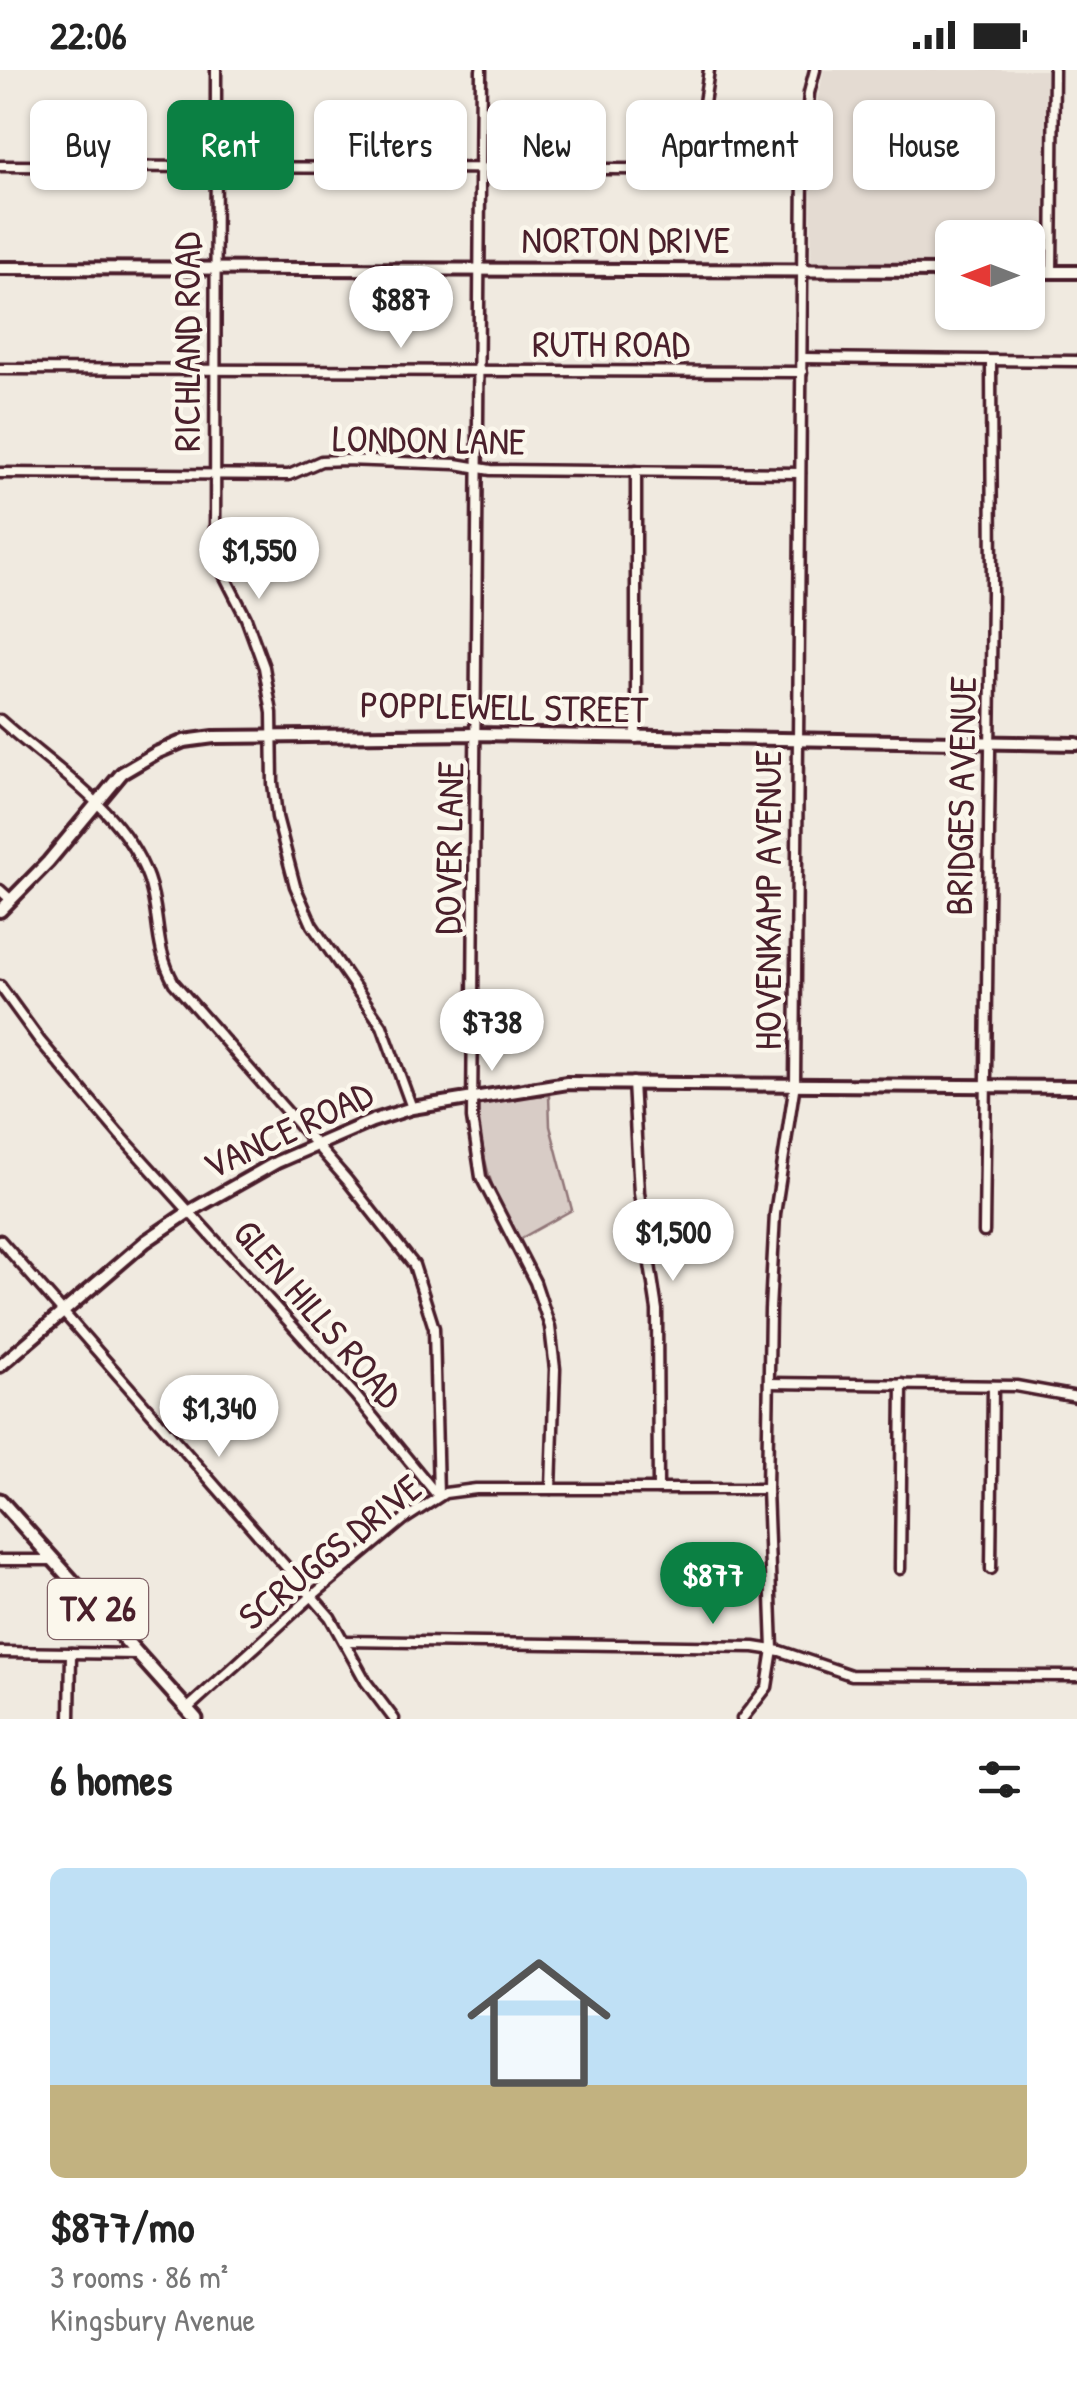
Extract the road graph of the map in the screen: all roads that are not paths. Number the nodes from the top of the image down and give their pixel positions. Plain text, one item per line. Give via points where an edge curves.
1 (216, 70) edge
2 (481, 70) edge
3 (709, 70) edge
4 (814, 70) edge
5 (1054, 70) edge
6 (215, 100) edge
7 (704, 100) edge
8 (808, 100) edge
9 (0, 166) edge
10 (167, 167) edge
11 (294, 168) edge
12 (480, 169) junction
13 (626, 170) edge
14 (214, 190) edge
15 (803, 190) edge
16 (0, 268) edge
17 (215, 269) junction
18 (480, 270) junction
19 (802, 270) junction
20 (935, 271) edge
21 (1045, 272) edge
22 (1052, 272) junction
23 (1077, 272) edge
24 (802, 358) junction
25 (991, 361) junction
26 (1077, 361) edge
27 (0, 369) edge
28 (216, 370) junction
29 (480, 370) junction
30 (802, 372) junction
31 (478, 468) junction
32 (636, 471) junction
33 (0, 473) edge
34 (800, 473) junction
35 (215, 475) junction
36 (0, 720) edge
37 (478, 734) junction
38 (272, 735) junction
39 (636, 738) junction
40 (796, 739) junction
41 (989, 742) junction
42 (1077, 744) edge
43 (96, 803) junction
44 (0, 890) edge
45 (11, 900) junction
46 (0, 911) edge
47 (0, 986) edge
48 (633, 1082) junction
49 (795, 1083) junction
50 (985, 1086) junction
51 (1077, 1087) edge
52 (472, 1097) junction
53 (412, 1108) junction
54 (316, 1145) junction
55 (190, 1211) junction
56 (984, 1232) dead end
57 (0, 1240) edge
58 (63, 1311) junction
59 (0, 1366) edge
60 (769, 1383) junction
61 (902, 1384) junction
62 (993, 1386) junction
63 (1077, 1397) edge
64 (551, 1489) junction
65 (658, 1489) junction
66 (767, 1489) junction
67 (438, 1496) junction
68 (0, 1500) edge
69 (0, 1560) edge
70 (54, 1560) junction
71 (900, 1569) dead end
72 (991, 1569) dead end
73 (312, 1596) junction
74 (344, 1641) junction
75 (773, 1649) junction
76 (0, 1652) edge
77 (71, 1653) junction
78 (138, 1654) junction
79 (1077, 1676) edge
80 (192, 1714) edge
81 (70, 1719) edge
82 (394, 1719) edge
83 (742, 1719) edge

1 - 6 street, RICHLAND ROAD
2 - 12 street, DOVER LANE
3 - 7 street
4 - 8 street, HOVENKAMP AVENUE
5 - 22 street
9 - 10 street
11 - 12 street
12 - 13 street
12 - 18 street, DOVER LANE
14 - 17 street, RICHLAND ROAD
15 - 19 street, HOVENKAMP AVENUE
16 - 17 street, NORTON DRIVE
17 - 18 street, NORTON DRIVE
17 - 28 street, RICHLAND ROAD
18 - 19 street, NORTON DRIVE
18 - 29 street, DOVER LANE
19 - 20 street, NORTON DRIVE
19 - 24 street, HOVENKAMP AVENUE
21 - 22 street
22 - 23 street
24 - 25 street
24 - 30 street, HOVENKAMP AVENUE
25 - 26 street
25 - 41 street, BRIDGES AVENUE
27 - 28 street, RUTH ROAD
28 - 29 street, RUTH ROAD
28 - 35 street, RICHLAND ROAD
29 - 30 street, RUTH ROAD
29 - 31 street, DOVER LANE
30 - 34 street, HOVENKAMP AVENUE
31 - 32 street, LONDON LANE
31 - 35 street, LONDON LANE via 344,460 298,474
31 - 37 street, DOVER LANE
32 - 34 street, LONDON LANE
32 - 39 street
33 - 35 street, LONDON LANE
34 - 40 street, HOVENKAMP AVENUE
35 - 38 street, RICHLAND ROAD via 216,557 259,650
36 - 43 street
37 - 38 street, POPPLEWELL STREET
37 - 39 street, POPPLEWELL STREET
37 - 52 street, DOVER LANE
38 - 43 street, POPPLEWELL STREET via 214,736 156,752 122,773
38 - 53 street, RICHLAND ROAD via 278,817 295,886 312,925 382,1026
39 - 40 street, POPPLEWELL STREET
40 - 41 street, POPPLEWELL STREET
40 - 49 street, HOVENKAMP AVENUE
41 - 42 street, POPPLEWELL STREET
41 - 50 street, BRIDGES AVENUE
43 - 45 street, POPPLEWELL STREET
43 - 54 street via 133,846 146,873 158,946 174,982
44 - 45 street
45 - 46 street, POPPLEWELL STREET
47 - 55 street, GLEN HILLS ROAD
48 - 49 street, VANCE ROAD
48 - 52 street, VANCE ROAD
48 - 65 street via 639,1193 657,1310
49 - 50 street, VANCE ROAD
49 - 60 street, HOVENKAMP AVENUE via 775,1214
50 - 51 street, VANCE ROAD
50 - 56 street, BRIDGES AVENUE
52 - 53 street, VANCE ROAD
52 - 64 street, DOVER LANE via 481,1178 550,1328
53 - 54 street, VANCE ROAD
54 - 55 street, VANCE ROAD
54 - 67 street via 398,1241 424,1288 437,1362
55 - 58 street, VANCE ROAD
55 - 67 street, GLEN HILLS ROAD
57 - 58 street
58 - 59 street, VANCE ROAD
58 - 73 street
60 - 61 street
60 - 66 street, HOVENKAMP AVENUE
61 - 62 street
61 - 71 street
62 - 63 street
62 - 72 street
64 - 65 street, SCRUGGS DRIVE
64 - 67 street, SCRUGGS DRIVE
65 - 66 street, SCRUGGS DRIVE
66 - 75 street, HOVENKAMP AVENUE
67 - 73 street, SCRUGGS DRIVE
68 - 70 main road, TX 26
69 - 70 street
70 - 78 main road, TX 26
73 - 74 street
73 - 80 street, SCRUGGS DRIVE
74 - 75 street
74 - 82 street
75 - 79 street via 851,1675
75 - 83 street, HOVENKAMP AVENUE via 767,1687
76 - 77 street
77 - 78 street
77 - 81 street
78 - 80 main road, TX 26

